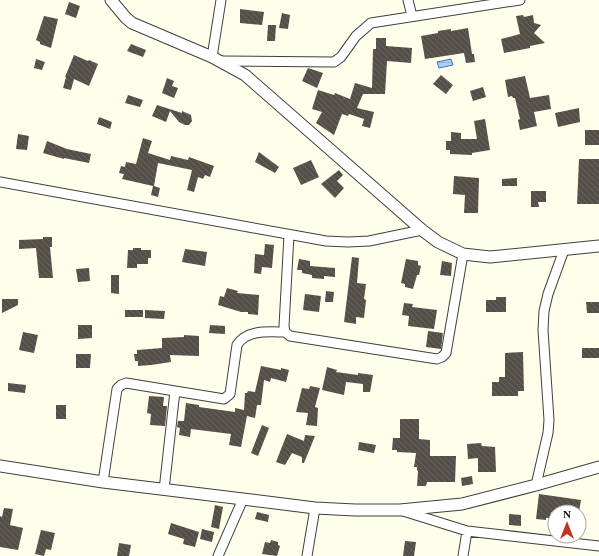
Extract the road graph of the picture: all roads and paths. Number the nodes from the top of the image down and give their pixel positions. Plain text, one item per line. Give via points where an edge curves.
1 (111, 0) edge
2 (221, 0) edge
3 (408, 0) edge
4 (520, 0) edge
5 (412, 16) junction
6 (216, 59) junction
7 (0, 182) edge
8 (422, 230) junction
9 (289, 235) junction
10 (599, 246) edge
11 (564, 250) junction
12 (464, 254) junction
13 (285, 332) junction
14 (175, 392) junction
15 (0, 466) edge
16 (599, 467) edge
17 (103, 482) junction
18 (536, 485) junction
19 (164, 490) junction
20 (243, 499) junction
21 (315, 508) junction
22 (400, 510) junction
23 (467, 531) junction
24 (599, 546) edge
25 (218, 556) edge
26 (307, 556) edge
27 (463, 556) edge

1 - 6 street via 132,23
2 - 6 street
3 - 5 street
4 - 5 street
5 - 6 street via 371,22 334,62
6 - 8 street via 245,75
7 - 9 street
8 - 9 street via 369,241 348,242
8 - 12 street via 438,242
9 - 13 street
10 - 11 street
11 - 12 street via 490,257
11 - 18 street via 544,311 549,420
12 - 13 street via 446,353 442,357 290,336
13 - 14 street via 251,334 237,344 230,394 227,398 222,400
14 - 17 street via 126,383 119,387
14 - 19 street
15 - 17 street
16 - 18 street
17 - 19 street
18 - 22 street via 462,504
19 - 20 street
20 - 21 street
20 - 25 street
21 - 22 street
21 - 26 street
22 - 23 street
23 - 24 street
23 - 27 street

